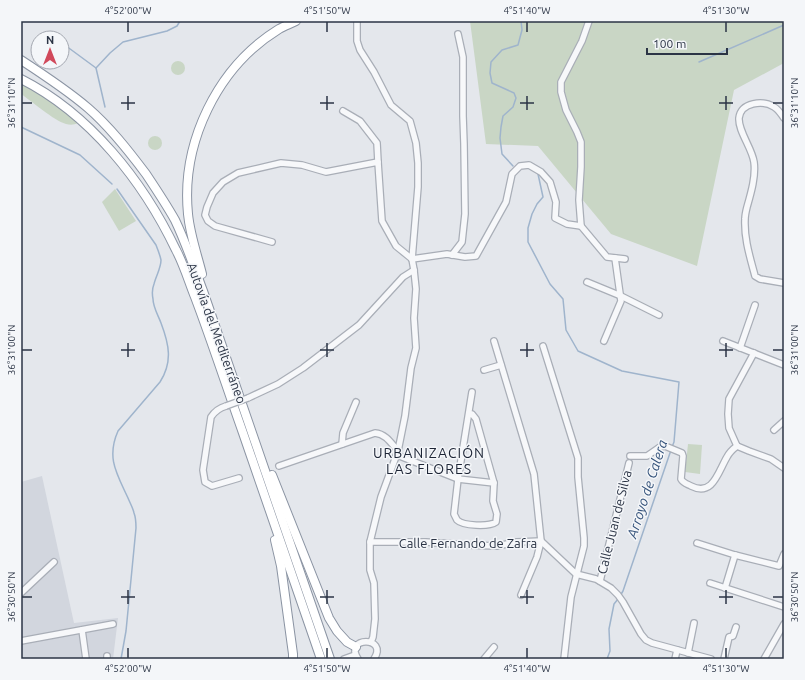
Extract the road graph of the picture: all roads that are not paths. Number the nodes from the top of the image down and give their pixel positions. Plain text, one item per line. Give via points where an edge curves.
1 (296, 21) edge
2 (589, 21) edge
3 (357, 24) edge
4 (458, 34) dead end
5 (21, 60) edge
6 (21, 79) edge
7 (344, 111) dead end
8 (783, 115) edge
9 (378, 162) junction
10 (581, 226) junction
11 (272, 242) dead end
12 (452, 255) junction
13 (615, 258) junction
14 (412, 259) junction
15 (625, 259) dead end
16 (414, 270) junction
17 (586, 282) dead end
18 (784, 283) edge
19 (203, 291) junction
20 (621, 296) junction
21 (755, 305) dead end
22 (658, 315) dead end
23 (604, 341) dead end
24 (723, 341) dead end
25 (494, 342) dead end
26 (543, 346) dead end
27 (740, 348) junction
28 (754, 353) junction
29 (502, 365) junction
30 (784, 365) edge
31 (484, 370) dead end
32 (472, 392) dead end
33 (356, 402) dead end
34 (468, 413) junction
35 (784, 421) edge
36 (774, 430) dead end
37 (342, 444) junction
38 (737, 446) junction
39 (257, 447) junction
40 (397, 453) junction
41 (630, 456) dead end
42 (629, 463) dead end
43 (279, 466) dead end
44 (784, 468) edge
45 (239, 478) dead end
46 (258, 478) junction
47 (458, 479) junction
48 (494, 482) junction
49 (541, 541) junction
50 (370, 542) junction
51 (697, 543) dead end
52 (784, 554) edge
53 (735, 555) junction
54 (54, 562) dead end
55 (576, 574) junction
56 (600, 581) junction
57 (710, 584) dead end
58 (725, 588) junction
59 (21, 593) edge
60 (520, 595) dead end
61 (784, 607) edge
62 (694, 623) dead end
63 (113, 624) dead end
64 (784, 624) edge
65 (736, 627) dead end
66 (82, 630) junction
67 (21, 641) edge
68 (371, 642) junction
69 (494, 647) dead end
70 (677, 650) junction
71 (688, 653) junction
72 (356, 654) edge
73 (86, 659) edge
74 (293, 659) edge
75 (321, 659) edge
76 (330, 659) edge
77 (344, 659) edge
78 (374, 659) edge
79 (484, 659) edge
80 (564, 659) edge
81 (675, 659) edge
82 (711, 659) edge
83 (724, 659) edge
84 (764, 659) edge

1 - 19 highway via 279,29 262,42 236,67 215,94 201,123 191,160 188,213 202,274
2 - 10 street via 561,82 560,92 581,142
3 - 14 street via 360,50 391,105 410,120 416,143 418,187
4 - 12 street via 463,57 465,214 462,242
5 - 19 highway, Autovía del Mediterráneo via 87,107 135,159 175,221
6 - 46 highway, Autovía del Mediterráneo via 49,96 90,129 136,183 163,225 179,257 208,330
7 - 9 street via 360,121 377,143
8 - 18 street via 775,107 756,103 744,108 739,119 754,161 745,218 747,247 757,278
9 - 11 street via 326,172 302,165 281,163 238,173 223,182 213,193 207,207 205,215 208,221 215,226
9 - 14 street via 382,221 396,246
10 - 12 street via 567,224 555,218 556,202 550,182 541,172 529,165 520,166 512,174 506,202 476,256
10 - 13 street via 608,257
12 - 14 street
13 - 15 street
13 - 20 street
14 - 16 street
16 - 40 street via 416,348
16 - 45 street, bridge via 403,277 359,326 303,368 278,384 214,412 211,417 203,470 205,482 212,486
17 - 20 street
19 - 39 highway, Autovía del Mediterráneo
20 - 22 street
20 - 23 street
21 - 27 street
24 - 27 street
25 - 29 street
26 - 55 street via 578,458 584,546
27 - 28 street
28 - 30 street
28 - 38 street via 729,399 728,428
29 - 31 street
29 - 49 street via 534,474
32 - 34 street
33 - 37 street via 343,433
34 - 47 street
34 - 48 street via 476,419
35 - 36 street
37 - 40 street via 375,433 386,436
37 - 43 street
38 - 41 street via 727,456 712,484 702,489 697,489 681,479 682,453 664,446 648,456
38 - 44 street via 771,459
39 - 72 highway via 273,477 329,618
39 - 76 highway, Autovía del Mediterráneo
40 - 47 street
40 - 50 street via 381,497
42 - 56 street, Calle Juan de Silva
46 - 74 highway via 281,566
46 - 75 highway, Autovía del Mediterráneo
47 - 48 street
47 - 48 street via 454,514 462,523 476,525 492,525 496,522
49 - 50 street, Calle Fernando de Zafra via 497,546
49 - 55 street, Calle Fernando de Zafra
49 - 60 street via 538,557
50 - 68 street via 375,618
51 - 53 street
52 - 53 street via 779,566
53 - 58 street
54 - 59 street
55 - 56 street, Calle Fernando de Zafra
55 - 80 street
56 - 70 street, Calle Fernando de Zafra via 616,593 646,640
57 - 58 street
58 - 61 street
62 - 71 street
63 - 66 street
64 - 84 street
65 - 83 street via 733,636 729,637
66 - 67 street
66 - 73 street
68 - 72 street via 361,642
68 - 78 street via 376,651
69 - 79 street
70 - 71 street, Calle Fernando de Zafra
70 - 81 street
71 - 82 street, Calle Fernando de Zafra
72 - 77 street

